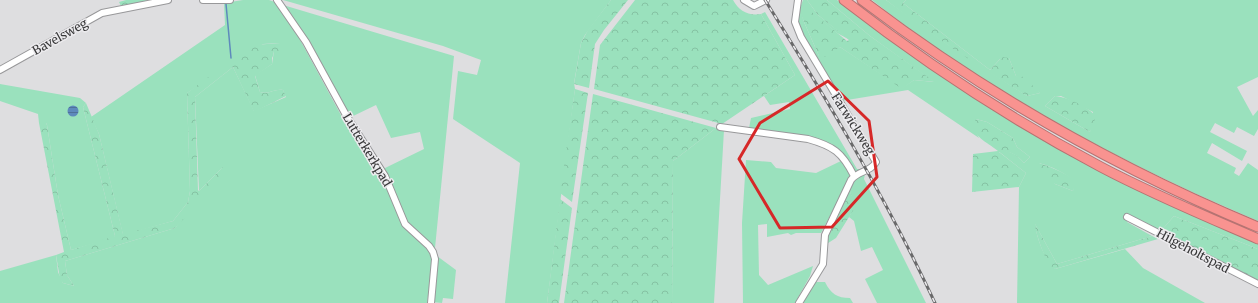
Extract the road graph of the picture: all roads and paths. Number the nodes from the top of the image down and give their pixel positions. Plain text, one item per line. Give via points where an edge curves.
1 (168, 0) edge
2 (203, 0) edge
3 (230, 0) edge
4 (278, 0) edge
5 (744, 0) edge
6 (766, 0) edge
7 (797, 0) edge
8 (844, 0) edge
9 (862, 0) edge
10 (0, 70) edge
11 (720, 127) dead end
12 (854, 176) junction
13 (1127, 217) dead end
14 (1258, 227) edge
15 (1258, 239) edge
16 (1258, 284) edge
17 (431, 303) edge
18 (798, 303) edge

1 - 10 street, Bavelsweg via 102,13
2 - 3 street
4 - 17 street, Lutterkerkpad via 306,42 346,115 385,176 405,224 433,252 435,259
5 - 6 street via 754,6
7 - 12 street, Farwickweg via 795,22 801,37 840,105 876,159 873,166
8 - 15 highway via 952,79 1049,138 1148,191
9 - 14 highway via 971,78 1070,137 1130,169
11 - 12 street via 808,138 822,143 838,151
12 - 18 street via 827,232 823,264
13 - 16 street, Hilgeholtspad

